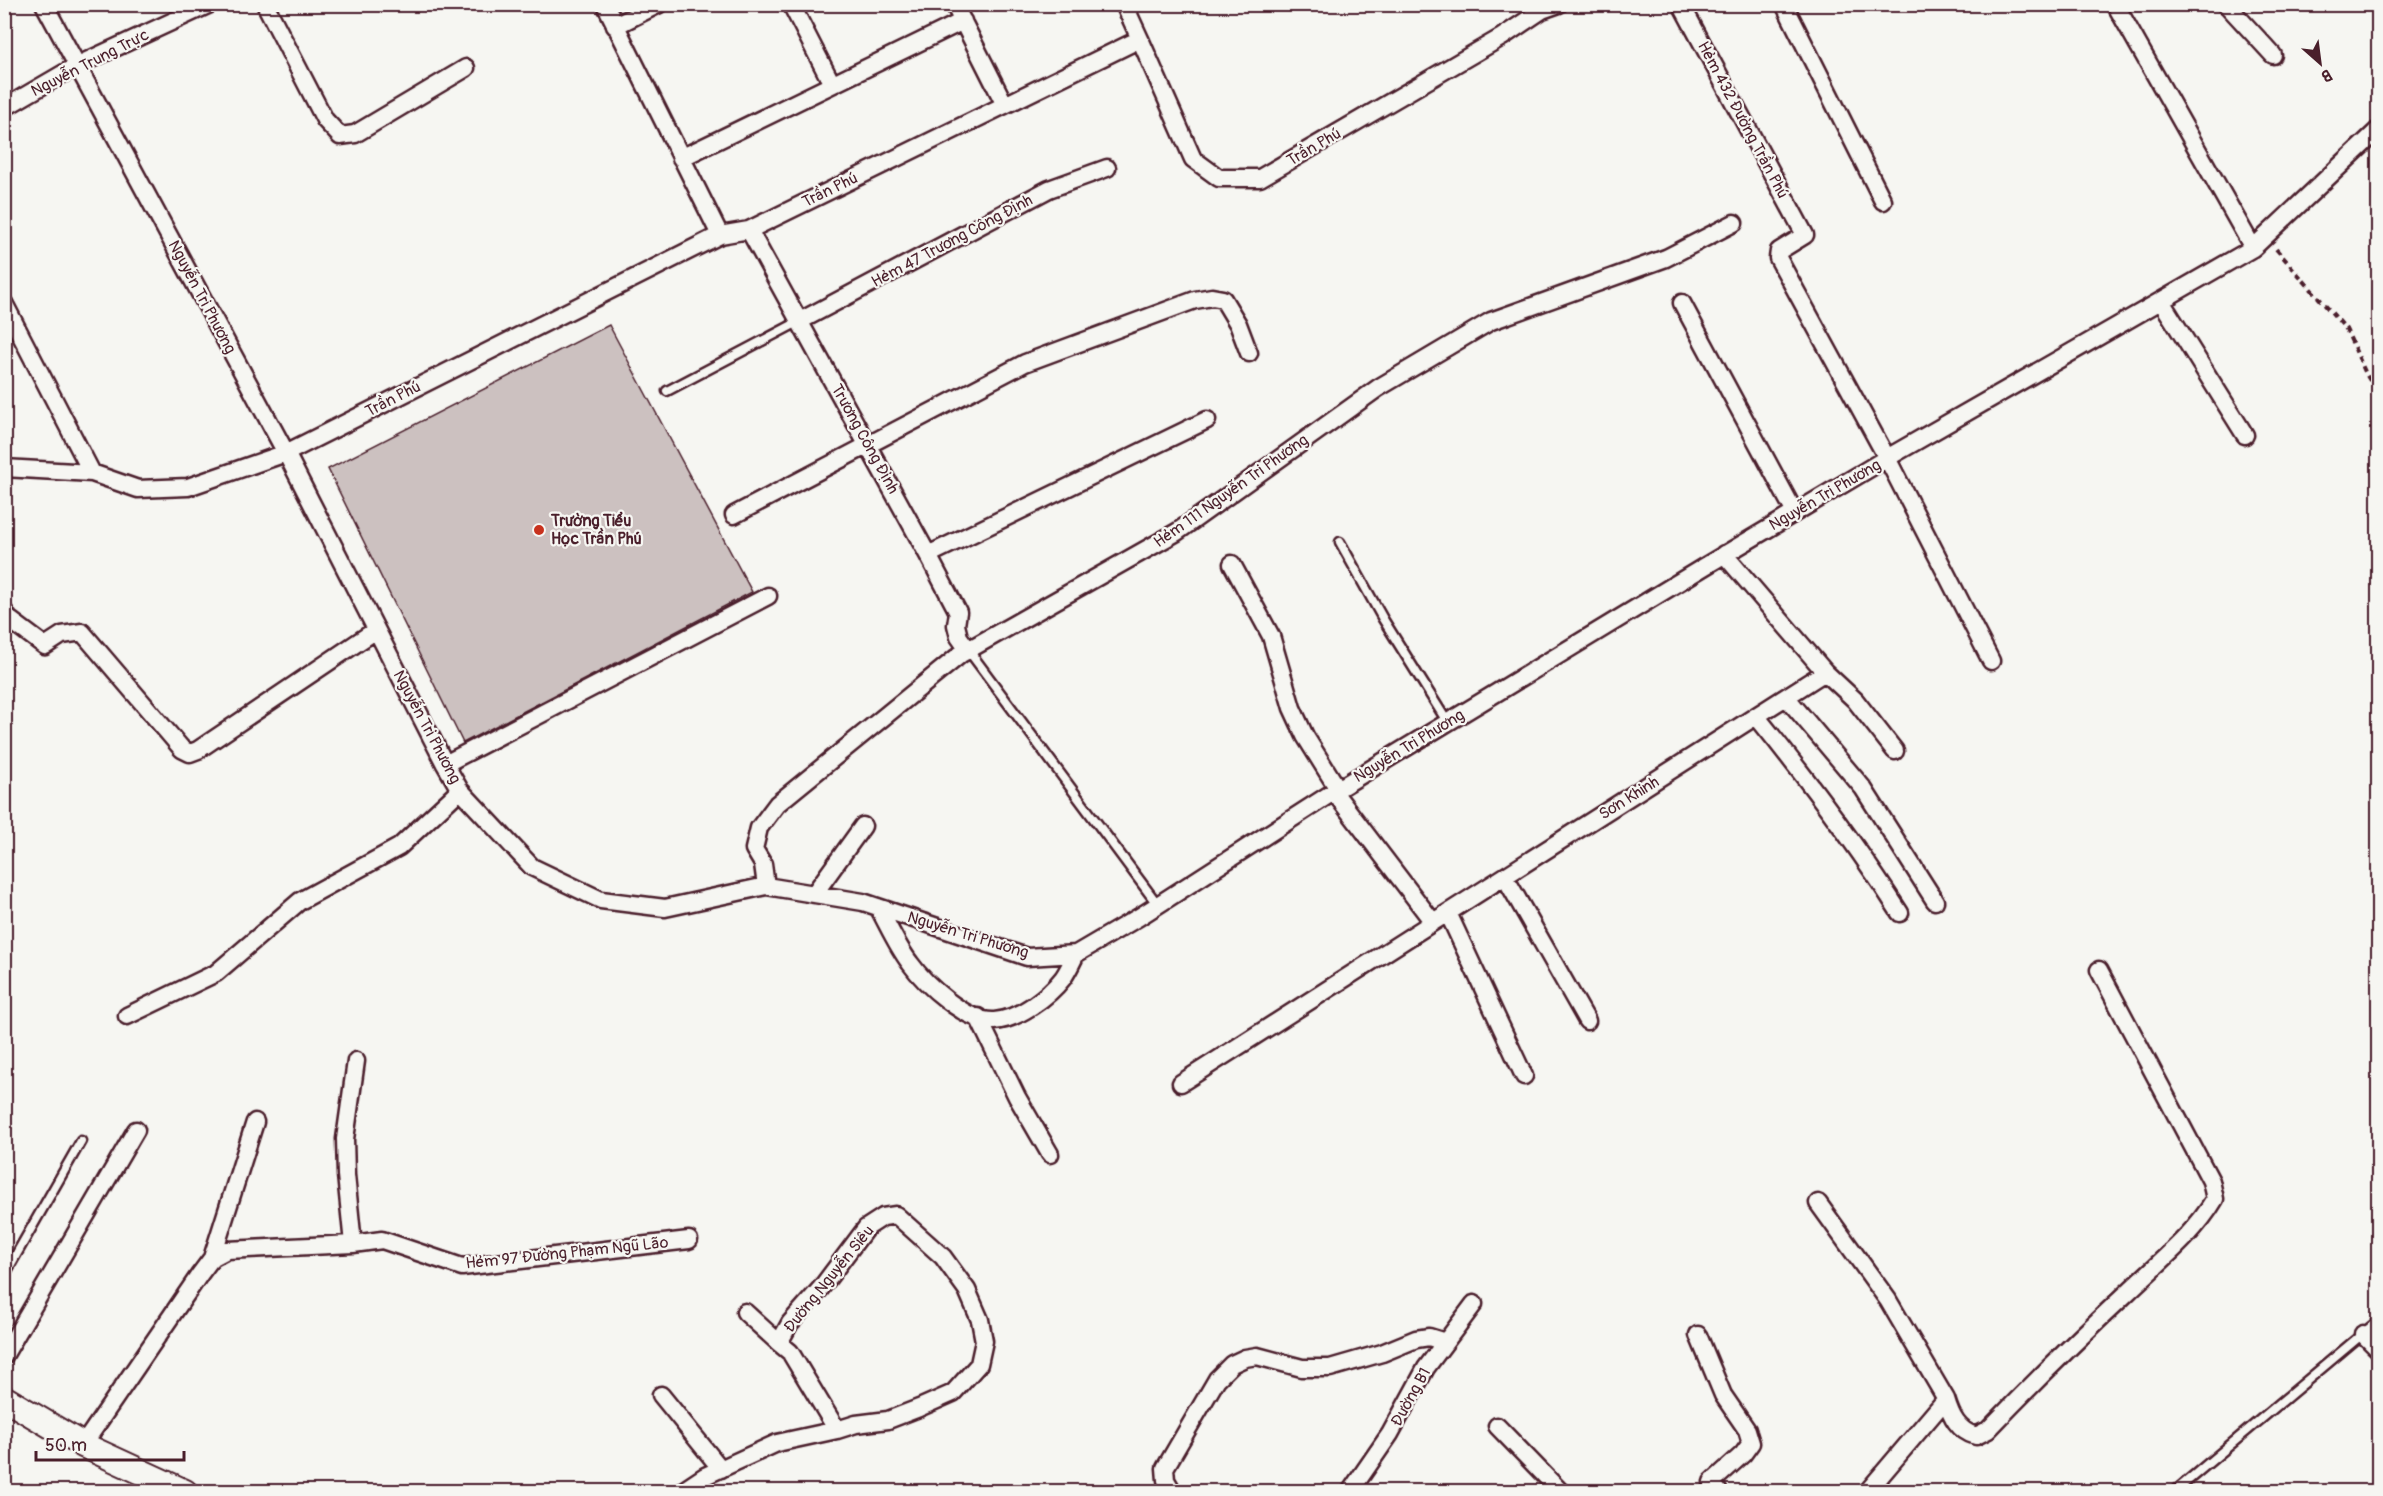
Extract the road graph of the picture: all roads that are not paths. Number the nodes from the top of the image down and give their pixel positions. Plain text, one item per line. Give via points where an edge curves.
1 (44, 4) edge
2 (210, 4) edge
3 (265, 4) edge
4 (605, 4) edge
5 (659, 4) edge
6 (791, 4) edge
7 (954, 4) edge
8 (1124, 4) edge
9 (1559, 4) edge
10 (1681, 4) edge
11 (1784, 4) edge
12 (2226, 4) edge
13 (1540, 7) edge
14 (2120, 7) edge
15 (963, 21) junction
16 (615, 26) junction
17 (1140, 39) junction
18 (2273, 55) dead end
19 (78, 65) junction
20 (466, 68) dead end
21 (832, 84) junction
22 (1005, 105) junction
23 (4, 108) edge
24 (2379, 130) edge
25 (681, 158) junction
26 (1107, 168) dead end
27 (1882, 201) dead end
28 (1734, 223) dead end
29 (749, 230) junction
30 (720, 235) junction
31 (2259, 243) junction
32 (2162, 301) junction
33 (4, 303) edge
34 (1682, 303) dead end
35 (800, 321) junction
36 (1249, 353) dead end
37 (667, 391) dead end
38 (1207, 420) dead end
39 (2245, 435) dead end
40 (867, 444) junction
41 (286, 453) junction
42 (1887, 458) junction
43 (4, 468) edge
44 (92, 473) junction
45 (1795, 513) junction
46 (734, 515) dead end
47 (1340, 542) dead end
48 (1724, 554) junction
49 (928, 555) junction
50 (1232, 564) dead end
51 (768, 596) dead end
52 (4, 611) edge
53 (376, 630) junction
54 (969, 651) junction
55 (1991, 661) dead end
56 (1826, 672) junction
57 (1787, 698) junction
58 (1757, 717) junction
59 (1448, 723) junction
60 (1895, 751) dead end
61 (445, 764) junction
62 (460, 789) junction
63 (1336, 791) junction
64 (863, 826) dead end
65 (1505, 877) junction
66 (766, 886) junction
67 (814, 894) junction
68 (1935, 902) dead end
69 (1158, 905) junction
70 (878, 907) junction
71 (1448, 913) junction
72 (1900, 913) dead end
73 (1433, 922) junction
74 (1076, 954) junction
75 (2099, 970) dead end
76 (127, 1016) dead end
77 (978, 1017) junction
78 (1587, 1021) dead end
79 (356, 1061) dead end
80 (1524, 1076) dead end
81 (1181, 1083) dead end
82 (255, 1122) dead end
83 (136, 1130) dead end
84 (81, 1142) dead end
85 (1050, 1154) dead end
86 (1818, 1203) dead end
87 (689, 1240) dead end
88 (353, 1244) junction
89 (212, 1257) junction
90 (4, 1276) edge
91 (1474, 1304) dead end
92 (745, 1312) dead end
93 (2379, 1321) edge
94 (2363, 1334) junction
95 (1698, 1335) dead end
96 (1445, 1342) junction
97 (779, 1343) junction
98 (2379, 1349) edge
99 (4, 1356) edge
100 (661, 1395) dead end
101 (4, 1398) edge
102 (1946, 1400) junction
103 (1497, 1426) dead end
104 (837, 1430) junction
105 (83, 1445) junction
106 (721, 1469) junction
107 (1711, 1488) edge
108 (185, 1491) edge
109 (681, 1491) edge
110 (1173, 1491) edge
111 (1350, 1491) edge
112 (1561, 1491) edge
113 (1867, 1491) edge
114 (2174, 1491) edge

1 - 19 street, Nguyễn Tri Phương
2 - 19 street, Nguyễn Trung Trực
3 - 20 street via 325,120 340,136 355,134
4 - 16 street
5 - 16 street
6 - 21 street
7 - 15 street
8 - 17 street
9 - 13 street, Trần Phú
10 - 42 street, Hẻm 432 Đường Trần Phú via 1805,235 1779,251 1778,258
11 - 27 street
12 - 18 street
13 - 17 street, Trần Phú via 1492,43 1260,178 1219,178 1193,159
14 - 31 street
15 - 21 street
15 - 22 street
16 - 25 street
17 - 22 street, Trần Phú
19 - 23 street, Nguyễn Trung Trực
19 - 41 street, Nguyễn Tri Phương
21 - 25 street
22 - 29 street, Trần Phú
24 - 31 street, Nguyễn Tri Phương
25 - 30 street
26 - 35 street, Hẻm 47 Trương Công Định via 1049,189
28 - 54 street, Hẻm 111 Nguyễn Tri Phương via 1666,258 1491,321 1378,388 1177,532
29 - 30 street, Trần Phú
29 - 35 street, Trương Công Định
30 - 41 street, Trần Phú
31 - 32 street, Nguyễn Tri Phương
32 - 39 street
32 - 42 street, Nguyễn Tri Phương
33 - 44 street
34 - 45 street
35 - 37 lane
35 - 40 street, Trương Công Định
36 - 40 street via 1223,299 1195,300 1025,363
38 - 49 street
40 - 46 street
40 - 49 street, Trương Công Định
41 - 44 street, Trần Phú via 188,487 138,489
41 - 53 street, Nguyễn Tri Phương
42 - 45 street, Nguyễn Tri Phương
42 - 55 street
43 - 44 street, Trần Phú
45 - 48 street, Nguyễn Tri Phương
47 - 59 lane via 1383,620
48 - 56 street
48 - 59 street, Nguyễn Tri Phương
49 - 54 street, Trương Công Định via 958,612 958,637
50 - 63 street via 1271,636 1292,708
51 - 61 street
52 - 53 street via 45,646 62,635 82,632 182,750 190,753
53 - 61 street, Nguyễn Tri Phương
54 - 66 street, Hẻm 111 Nguyễn Tri Phương via 865,730 777,804 759,828 754,849 763,864
54 - 69 lane
56 - 57 street, Sơn Khinh
56 - 60 street via 1855,700
57 - 58 street, Sơn Khinh
57 - 68 street via 1863,788
58 - 65 street, Sơn Khinh
58 - 72 street via 1803,773
59 - 63 street, Nguyễn Tri Phương
61 - 62 street, Nguyễn Tri Phương
62 - 66 street, Nguyễn Tri Phương via 532,867 601,900 665,908
62 - 76 street via 399,847 300,901 216,974
63 - 69 street, Nguyễn Tri Phương
63 - 73 street
64 - 67 street
65 - 71 street, Sơn Khinh
65 - 78 street
66 - 67 street, Nguyễn Tri Phương
67 - 70 street, Nguyễn Tri Phương
69 - 74 street, Nguyễn Tri Phương
70 - 74 street, Nguyễn Tri Phương via 1027,957
70 - 77 street via 909,962 933,988
71 - 73 street, Sơn Khinh
71 - 80 street
73 - 81 street, Sơn Khinh
74 - 77 street via 1063,978 1031,1006 994,1021
75 - 102 street via 2211,1181 2215,1200 2207,1214 2172,1250 2047,1368 1988,1430 1976,1436 1966,1433 1951,1416
77 - 85 street
79 - 88 street via 345,1139
82 - 89 street
83 - 99 street
84 - 90 lane
86 - 102 street via 1888,1300
87 - 88 street, Hẻm 97 Đường Phạm Ngũ Lão via 462,1267 382,1240
88 - 89 street, Hẻm 97 Đường Phạm Ngũ Lão via 227,1250
89 - 105 street
91 - 96 street, Đường B1
92 - 97 street
93 - 94 lane
94 - 98 street
94 - 114 lane
95 - 107 street via 1723,1395 1747,1430 1751,1443
96 - 110 street via 1429,1337 1416,1339 1330,1368 1302,1368 1257,1356 1232,1364 1217,1378 1165,1468
96 - 111 street, Đường B1 via 1390,1434
97 - 104 street, Đường Nguyễn Siêu via 790,1352
97 - 104 street, Đường Nguyễn Siêu via 790,1323 866,1228 883,1217 896,1215 943,1257 967,1290 984,1341 979,1364 953,1393 888,1420
100 - 106 street
101 - 105 street
102 - 113 street
103 - 112 street
104 - 106 street, Đường Nguyễn Siêu via 777,1443
105 - 108 street
106 - 109 street, Đường Nguyễn Siêu

